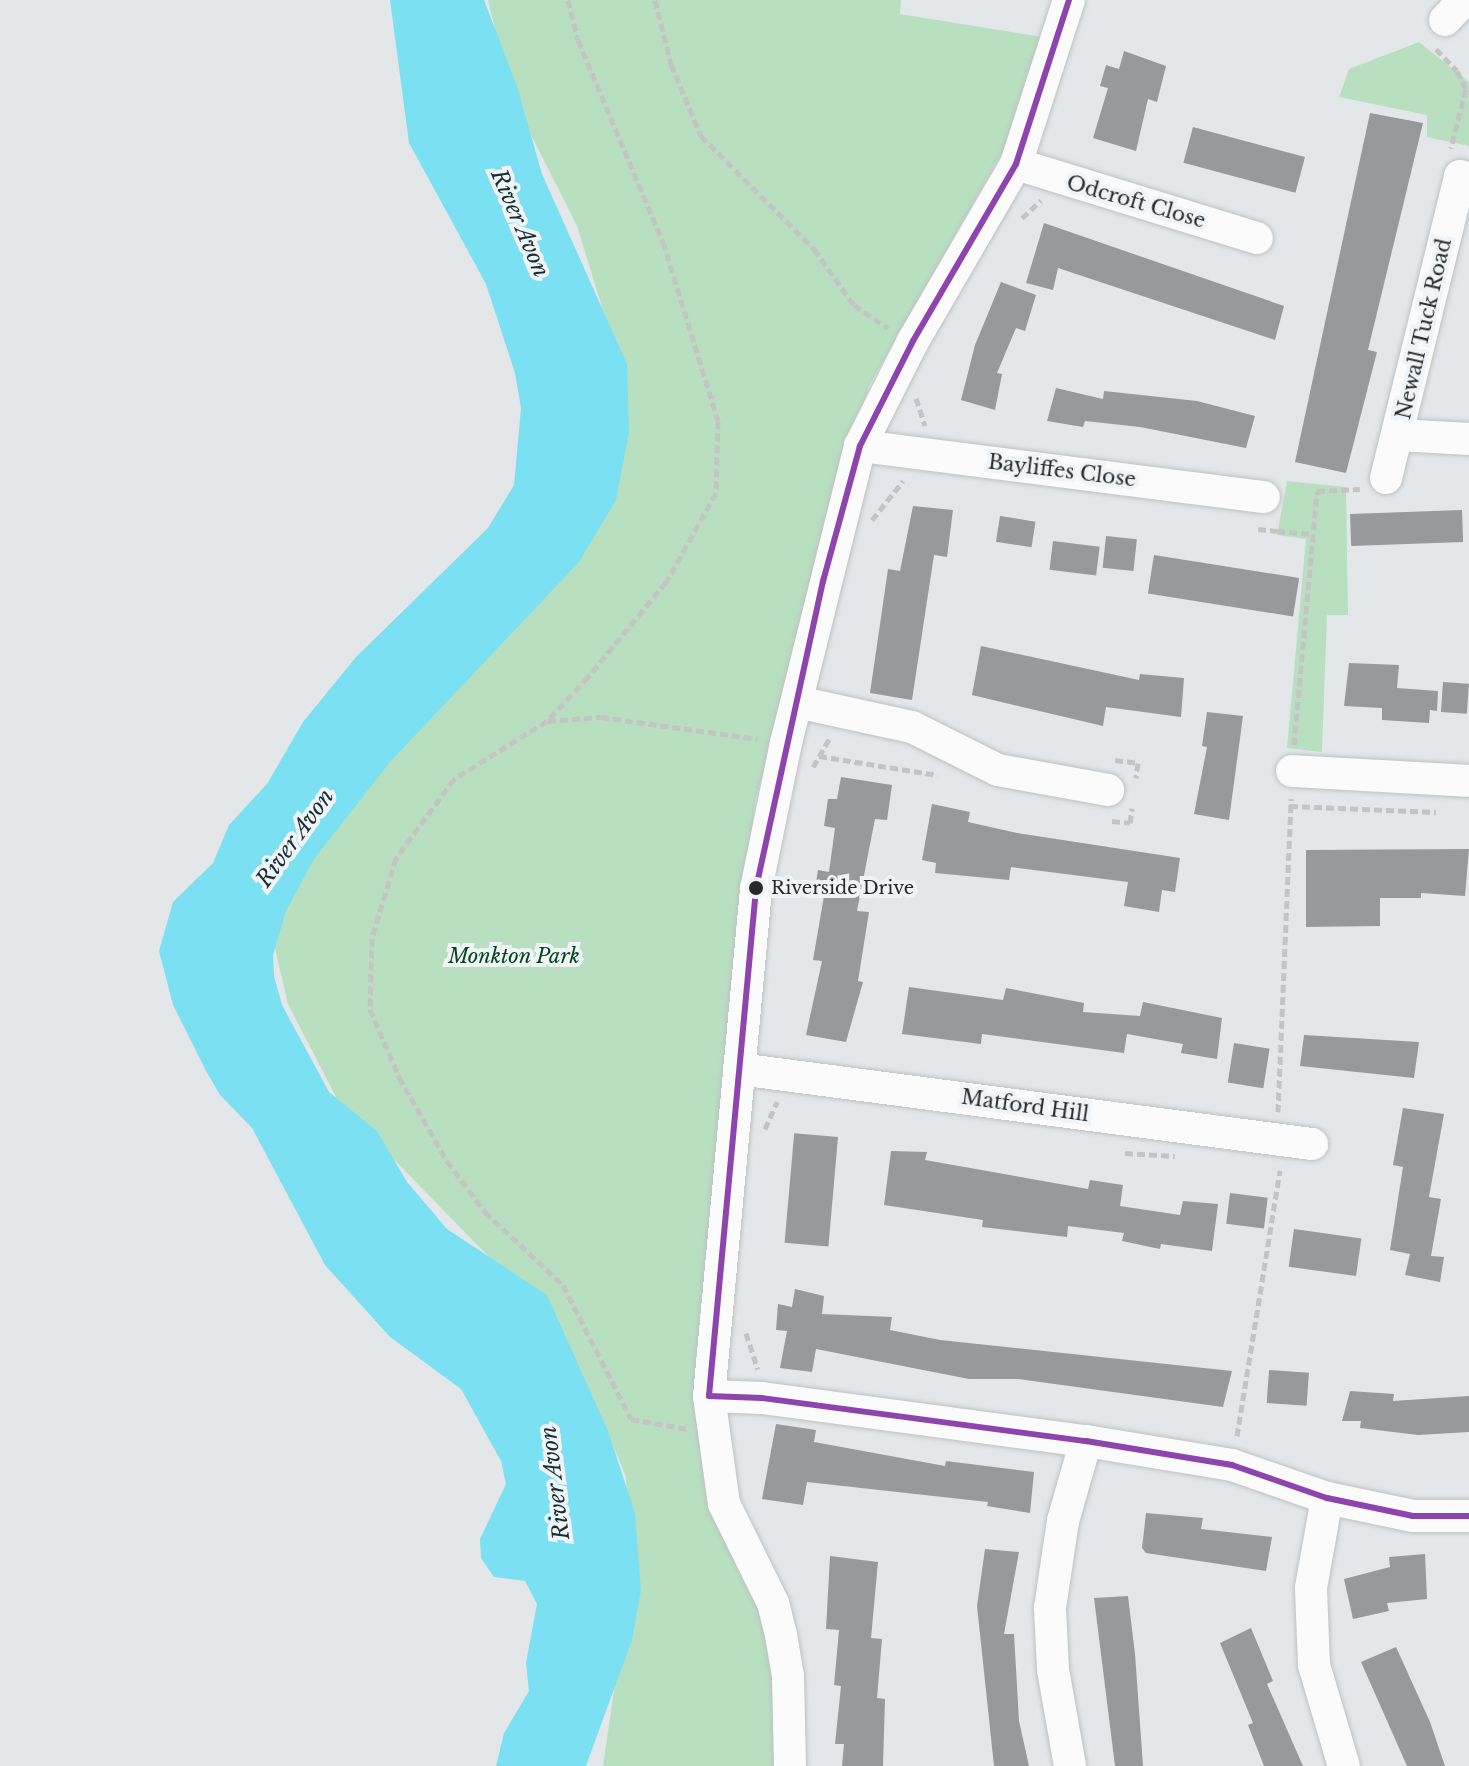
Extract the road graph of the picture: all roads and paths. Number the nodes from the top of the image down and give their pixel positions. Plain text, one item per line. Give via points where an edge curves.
1 (568, 0) edge
2 (655, 0) edge
3 (1069, 0) edge
4 (1454, 10) edge
5 (1016, 164) junction
6 (1464, 177) edge
7 (1257, 238) dead end
8 (913, 341) junction
9 (916, 387) dead end
10 (1398, 435) junction
11 (1469, 439) edge
12 (860, 446) junction
13 (924, 454) junction
14 (1386, 478) joint
15 (1264, 497) dead end
16 (869, 525) dead end
17 (797, 702) junction
18 (842, 712) junction
19 (547, 721) junction
20 (786, 743) junction
21 (1292, 771) junction
22 (805, 779) dead end
23 (1469, 781) edge
24 (1108, 790) dead end
25 (1290, 806) junction
26 (1439, 812) dead end
27 (739, 1069) junction
28 (784, 1074) junction
29 (759, 1140) dead end
30 (1299, 1143) junction
31 (741, 1319) dead end
32 (709, 1396) junction
33 (762, 1398) junction
34 (711, 1429) junction
35 (1086, 1441) junction
36 (1232, 1465) junction
37 (1327, 1498) junction
38 (1469, 1516) edge
39 (790, 1766) edge
40 (1070, 1766) edge
41 (1344, 1766) edge

1 - 19 path via 578,40 663,242 718,421 716,493 666,582
2 - 8 path via 671,64 701,136 814,249 854,305
3 - 5 street
4 - 6 path via 1426,38 1457,71 1466,89 1450,148 1466,152
5 - 7 street, Odcroft Close
5 - 8 street
6 - 10 street, Newall Tuck Road
8 - 12 street
9 - 13 path via 926,432
10 - 11 street, Newall Tuck Road
10 - 14 street, Newall Tuck Road
12 - 13 street, Bayliffes Close
12 - 17 street
13 - 15 street, Bayliffes Close
13 - 16 path
14 - 21 path via 1369,488 1317,491
17 - 18 street
17 - 20 street
18 - 22 path
18 - 24 street via 912,727 998,770
19 - 20 path via 601,717
19 - 34 path via 454,779 396,858 372,938 370,1009 399,1077 447,1161 485,1212 563,1285 631,1419
20 - 27 street via 756,889
21 - 23 street
21 - 25 path
25 - 26 path
25 - 30 path
27 - 28 street, Matford Hill
27 - 32 street
28 - 29 path
28 - 30 street, Matford Hill
30 - 36 path
31 - 33 path
32 - 33 street
32 - 34 street
33 - 35 street
34 - 39 street via 724,1504 773,1603 781,1635 788,1676
35 - 36 street
35 - 40 street via 1063,1521 1050,1608 1054,1683
36 - 37 street
37 - 38 street via 1413,1516
37 - 41 street via 1311,1588 1314,1665

